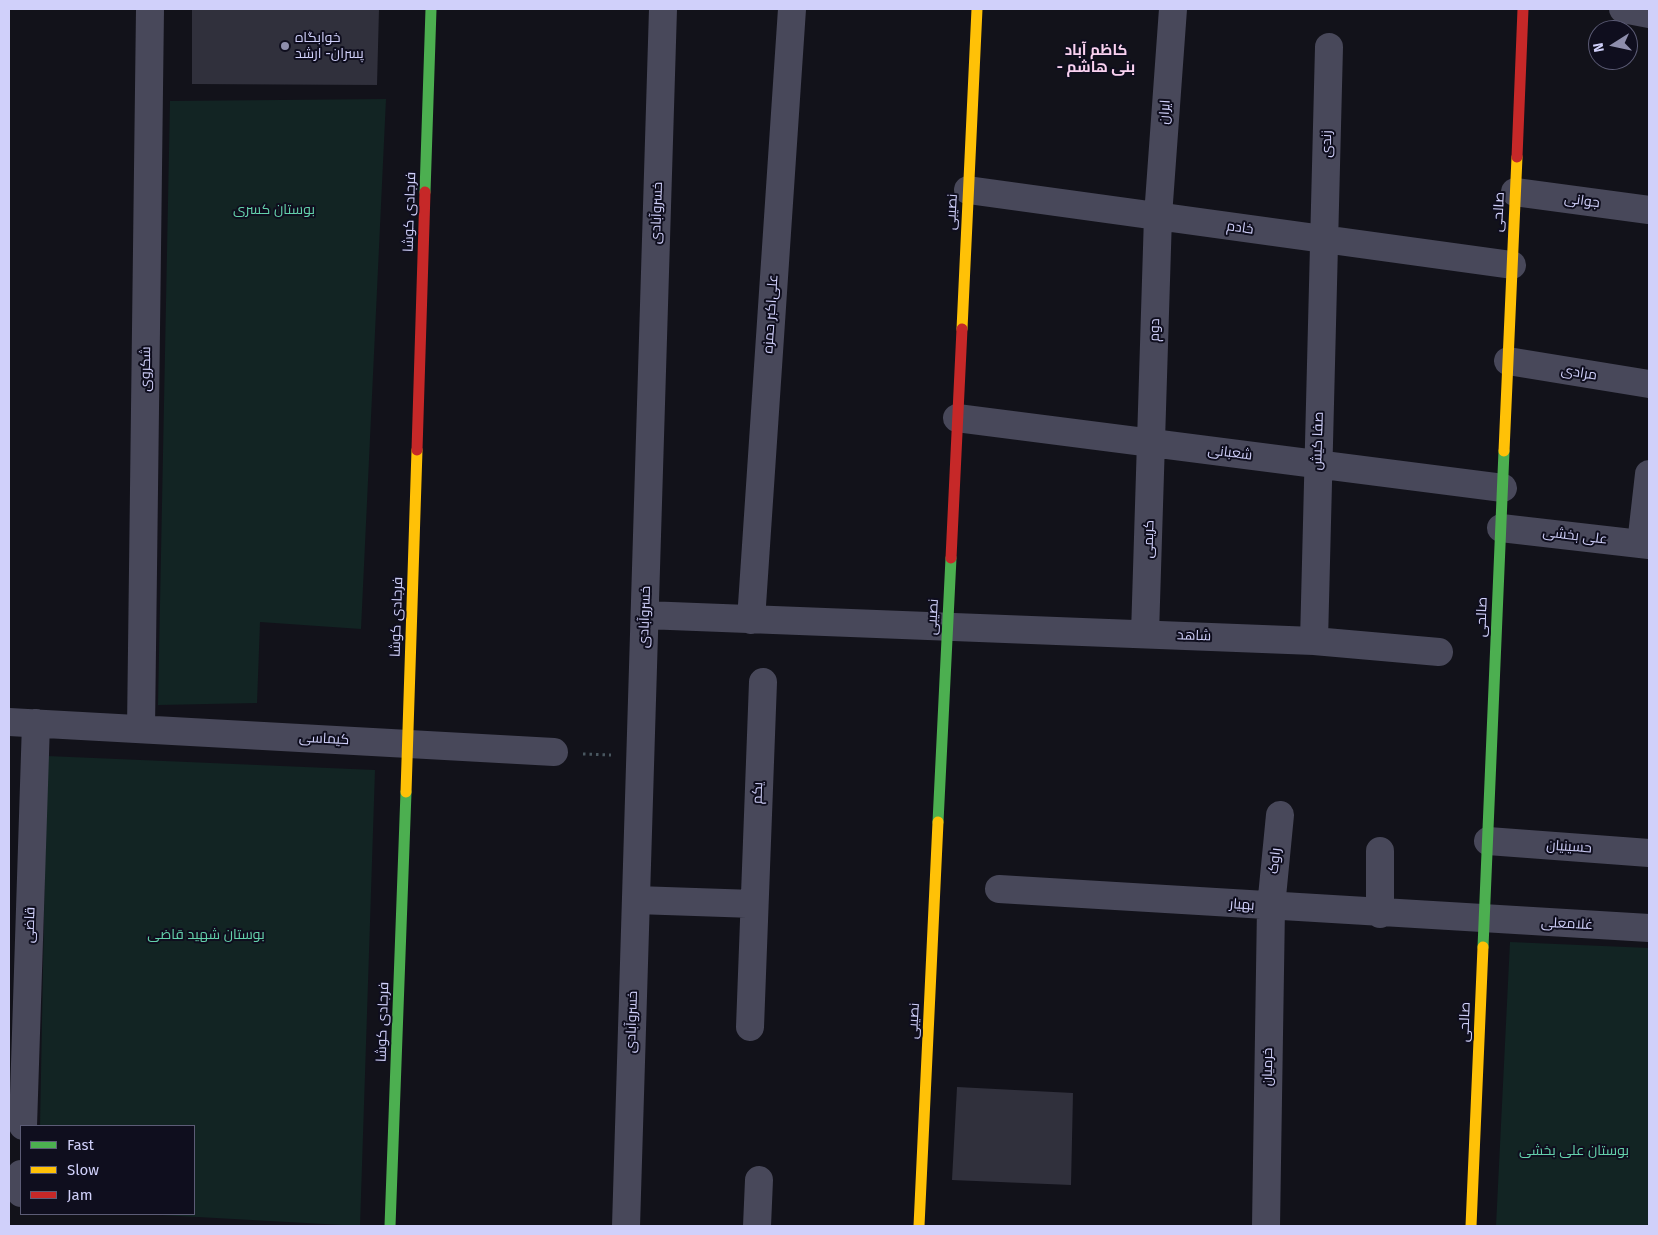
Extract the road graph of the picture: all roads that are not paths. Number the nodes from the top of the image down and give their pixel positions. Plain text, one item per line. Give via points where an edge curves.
1 (150, 9) edge
2 (431, 9) edge
3 (663, 9) edge
4 (792, 9) edge
5 (977, 9) edge
6 (1173, 9) edge
7 (1523, 9) edge
8 (1623, 9) edge
9 (1649, 14) edge
10 (1329, 47) dead end
11 (968, 190) junction
12 (1515, 192) junction
13 (1649, 210) edge
14 (1158, 216) junction
15 (1325, 241) junction
16 (1512, 264) junction
17 (1508, 361) junction
18 (1649, 384) edge
19 (958, 418) junction
20 (1152, 443) junction
21 (1318, 465) junction
22 (1649, 474) edge
23 (1503, 488) junction
24 (1501, 528) junction
25 (1645, 544) edge
26 (645, 615) junction
27 (751, 620) junction
28 (948, 626) junction
29 (1145, 634) junction
30 (1314, 641) junction
31 (1439, 652) dead end
32 (763, 682) dead end
33 (9, 722) edge
34 (36, 723) junction
35 (141, 729) junction
36 (408, 744) junction
37 (554, 752) road end
38 (1280, 815) dead end
39 (1488, 841) junction
40 (1380, 851) dead end
41 (1649, 853) edge
42 (999, 889) dead end
43 (636, 900) junction
44 (754, 904) junction
45 (1271, 907) junction
46 (1380, 914) junction
47 (1484, 920) junction
48 (1649, 928) edge
49 (750, 1027) dead end
50 (23, 1125) edge
51 (759, 1180) dead end
52 (390, 1226) edge
53 (626, 1226) edge
54 (757, 1226) edge
55 (919, 1226) edge
56 (1266, 1226) edge
57 (1471, 1226) edge

1 - 35 street, شکروی
2 - 36 street, فرجادی کوشا
3 - 26 street, خسروآبادی
4 - 27 street, علی‌اکبر حمزه
5 - 11 street, نصیبی
6 - 14 street, ایران
7 - 12 street, صالحی
8 - 9 street
10 - 15 street, زندی
11 - 14 street, خادم
11 - 19 street, نصیبی
12 - 13 street, جوانی
12 - 16 street, صالحی
14 - 15 street, خادم
14 - 20 street, دوم
15 - 16 street, خادم
15 - 21 street, صفا کیش
16 - 17 street, صالحی
17 - 18 street, مرادی
17 - 23 street, صالحی
19 - 20 street, شعبانی
19 - 28 street, نصیبی
20 - 21 street, شعبانی
20 - 29 street, کریمی
21 - 23 street, شعبانی
21 - 30 street, صفا کیش
22 - 25 street
23 - 24 street, صالحی
24 - 25 street, علی بخشی
24 - 39 street, صالحی
26 - 27 street, شاهد
26 - 43 street, خسروآبادی
27 - 28 street, شاهد
28 - 29 street, شاهد
28 - 55 street, نصیبی
29 - 30 street, شاهد
30 - 31 street, شاهد
32 - 44 street, یکم
33 - 34 street, کیماسی
34 - 35 street, کیماسی
34 - 50 street, قاضی
35 - 36 street, کیماسی
36 - 37 street, کیماسی
36 - 52 street, فرجادی کوشا
38 - 45 street, راوک
39 - 41 street, حسینیان
39 - 47 street, صالحی
40 - 46 street
42 - 45 street, بهیار
43 - 44 street
43 - 53 street, خسروآبادی
44 - 49 street, یکم
45 - 46 street, بهیار
45 - 56 street, خرمیان
46 - 47 street, بهیار
47 - 48 street, غلامعلی
47 - 57 street, صالحی
51 - 54 street

